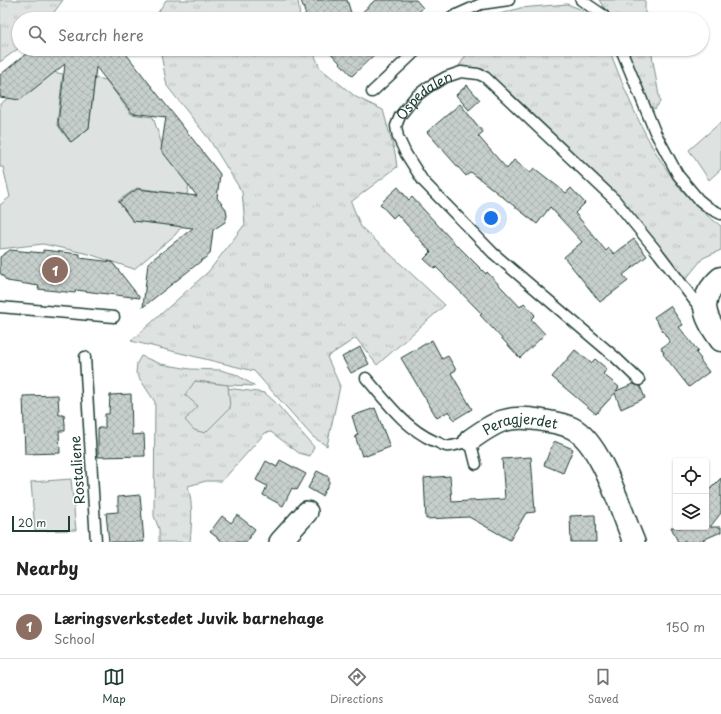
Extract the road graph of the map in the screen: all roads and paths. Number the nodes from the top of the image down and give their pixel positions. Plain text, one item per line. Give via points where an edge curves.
1 (509, 0) edge
2 (581, 0) edge
3 (463, 12) edge
4 (599, 12) edge
5 (411, 56) edge
6 (624, 56) edge
7 (372, 92) dead end
8 (721, 214) edge
9 (721, 278) edge
10 (0, 307) edge
11 (114, 318) dead end
12 (707, 318) junction
13 (721, 340) edge
14 (85, 357) dead end
15 (366, 378) dead end
16 (638, 380) dead end
17 (470, 440) junction
18 (476, 464) dead end
19 (307, 512) dead end
20 (96, 542) edge
21 (280, 542) edge
22 (634, 542) edge

1 - 3 lane via 481,4
2 - 4 lane
5 - 7 lane
6 - 8 lane via 654,132 678,175 698,199
9 - 12 street, Ospedalen via 705,297
10 - 11 lane
12 - 13 street, Ospedalen
12 - 16 lane, Ospedalen via 615,200 485,77 461,72 446,77 415,97 400,116 396,126 406,154 423,181 493,253 615,357
14 - 20 lane, Rostaliene
15 - 17 lane, Peragjerdet via 410,426 430,439 446,446
17 - 18 lane
17 - 22 street, Peragjerdet via 489,426 503,420 524,417 573,429 584,437 598,456
19 - 21 street

